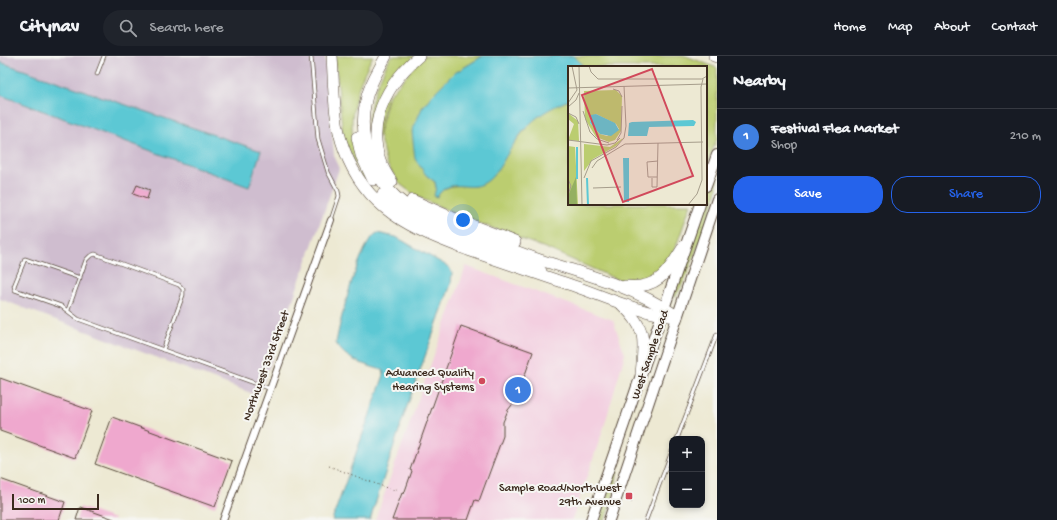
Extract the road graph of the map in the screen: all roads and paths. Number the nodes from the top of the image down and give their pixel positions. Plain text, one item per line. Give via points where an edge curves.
1 (104, 56) edge
2 (311, 56) edge
3 (332, 56) edge
4 (378, 56) edge
5 (386, 56) edge
6 (419, 56) edge
7 (714, 56) edge
8 (717, 57) edge
9 (97, 74) dead end
10 (717, 155) edge
11 (707, 183) edge
12 (717, 199) edge
13 (700, 205) edge
14 (331, 220) joint
15 (684, 246) junction
16 (567, 266) junction
17 (80, 276) junction
18 (557, 280) junction
19 (616, 285) junction
20 (620, 303) junction
21 (68, 310) junction
22 (663, 311) junction
23 (677, 317) junction
24 (717, 334) edge
25 (163, 350) junction
26 (641, 374) junction
27 (271, 389) junction
28 (678, 436) edge
29 (669, 459) edge
30 (329, 466) dead end
31 (397, 489) dead end
32 (627, 501) dead end
33 (632, 502) dead end
34 (223, 520) edge
35 (591, 520) edge
36 (609, 520) edge
37 (646, 520) edge

1 - 9 lane
2 - 14 lane via 318,139 339,196
3 - 18 highway via 338,129 343,148 355,174 378,202 421,232 525,271
4 - 18 highway via 361,91 356,129 365,167 382,193 400,210 430,227 528,263
5 - 16 highway via 366,99 364,139 370,160 388,189 405,204 426,216 540,259
6 - 16 highway via 406,68 388,92 378,115 376,139 386,173 402,193 422,205 542,252
7 - 8 highway
10 - 11 main road
12 - 23 main road, West Sample Road
13 - 15 main road, West Sample Road
14 - 27 street, Northwest 33rd Street
15 - 19 highway via 658,280 637,288
15 - 22 main road, West Sample Road
16 - 19 highway
17 - 21 lane
17 - 21 lane via 25,259 14,286 16,290
17 - 25 lane via 86,260 95,254 179,285 183,289 183,295
18 - 20 highway
19 - 22 highway
20 - 22 highway
20 - 26 highway via 633,315 642,332
21 - 25 lane via 78,319
22 - 23 highway
22 - 26 main road, West Sample Road
23 - 36 main road, West Sample Road
24 - 28 lane
25 - 27 lane
26 - 35 main road, West Sample Road
27 - 34 street, Northwest 33rd Street
29 - 37 lane
30 - 31 path via 392,490
32 - 33 path

